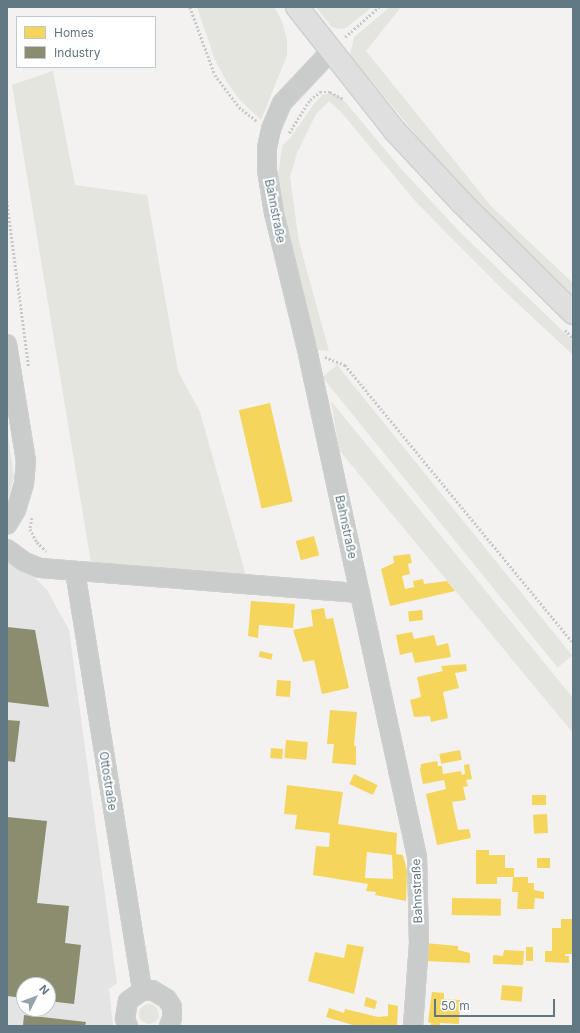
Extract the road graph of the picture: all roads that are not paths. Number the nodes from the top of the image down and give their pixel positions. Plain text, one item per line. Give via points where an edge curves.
1 (297, 7) edge
2 (331, 51) junction
3 (567, 320) edge
4 (7, 344) edge
5 (7, 525) edge
6 (7, 549) edge
7 (75, 571) junction
8 (360, 593) junction
9 (142, 991) junction
10 (128, 1026) edge
11 (169, 1026) edge
12 (413, 1026) edge

1 - 2 main road
2 - 3 main road via 395,131
2 - 8 street, Bahnstraße via 282,103 271,129 267,148 267,170 274,213 308,354
4 - 5 street via 26,461 24,484 16,510
6 - 7 street via 25,562 40,568
7 - 8 street
7 - 9 street, Ottostraße
8 - 12 street, Bahnstraße via 417,857 419,943
9 - 10 street via 128,1001 125,1009
9 - 11 street via 152,990 167,998 172,1007

